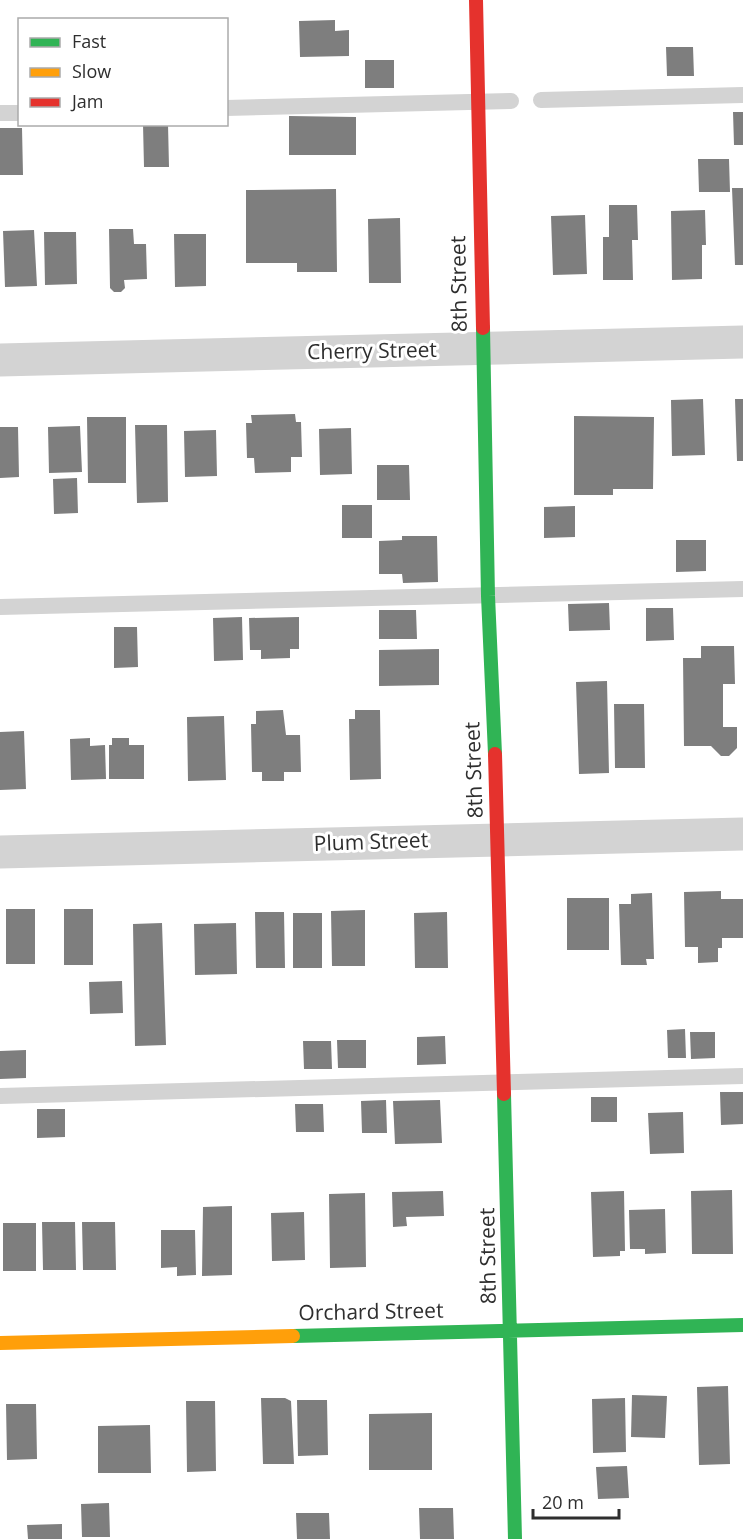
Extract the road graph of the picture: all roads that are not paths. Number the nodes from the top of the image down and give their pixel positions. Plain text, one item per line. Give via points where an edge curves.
1 (476, 0) edge
2 (743, 95) edge
3 (541, 100) dead end
4 (511, 101) dead end
5 (476, 102) junction
6 (228, 108) edge
7 (0, 113) edge
8 (18, 113) edge
9 (743, 342) edge
10 (482, 348) junction
11 (0, 360) edge
12 (743, 589) edge
13 (488, 596) junction
14 (0, 607) edge
15 (743, 834) edge
16 (498, 838) junction
17 (0, 852) edge
18 (743, 1077) edge
19 (505, 1083) junction
20 (0, 1096) edge
21 (743, 1325) edge
22 (510, 1330) junction
23 (0, 1343) edge
24 (515, 1539) edge

1 - 5 street, 8th Street
2 - 3 lane
4 - 5 lane
5 - 6 lane
5 - 10 street, 8th Street
7 - 8 lane
9 - 10 street, Cherry Street
10 - 11 street, Cherry Street
10 - 13 street, 8th Street
12 - 13 lane
13 - 14 lane
13 - 16 street, 8th Street
15 - 16 street, Plum Street
16 - 17 street, Plum Street
16 - 19 street, 8th Street
18 - 19 lane
19 - 20 lane
19 - 22 street, 8th Street
21 - 22 street, Orchard Street
22 - 23 street, Orchard Street
22 - 24 street, 8th Street

